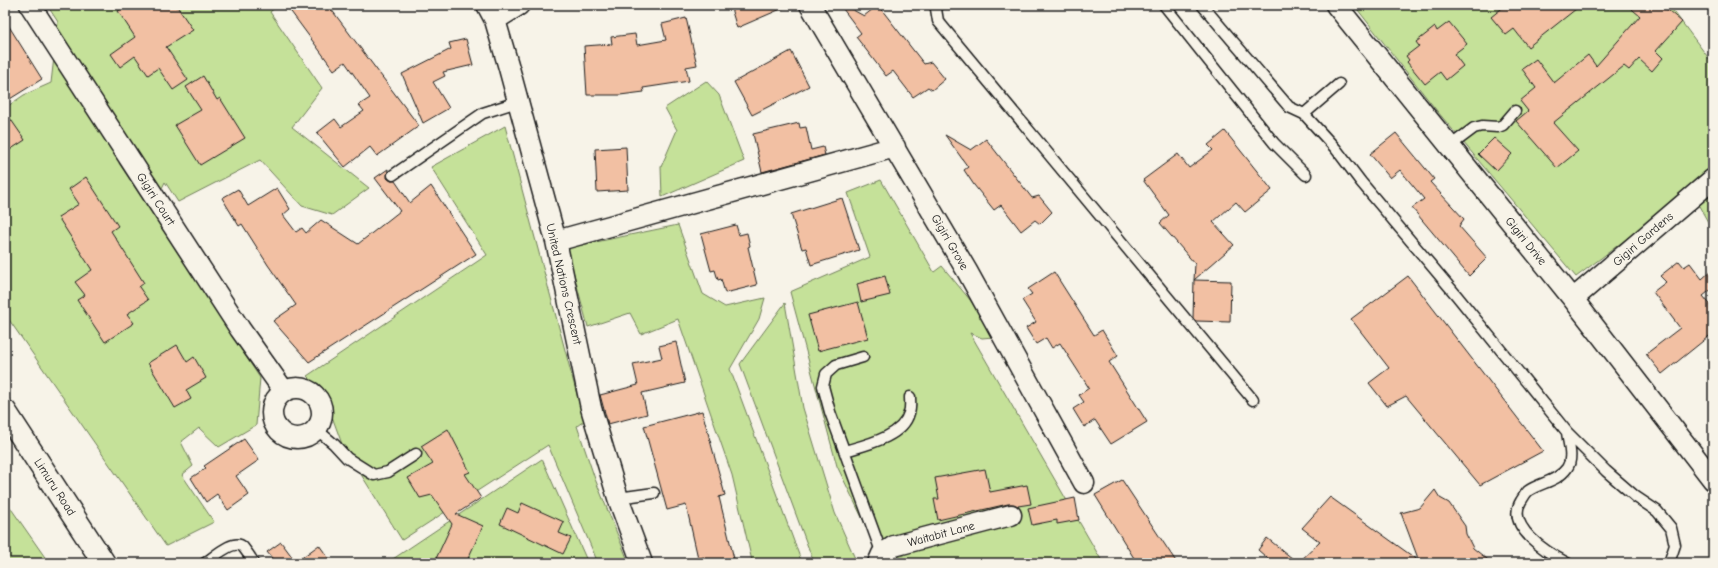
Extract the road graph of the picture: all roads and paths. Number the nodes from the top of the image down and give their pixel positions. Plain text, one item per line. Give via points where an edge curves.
1 (30, 5) edge
2 (519, 5) edge
3 (810, 5) edge
4 (936, 5) edge
5 (1164, 5) edge
6 (1202, 5) edge
7 (1336, 5) edge
8 (491, 12) edge
9 (1339, 84) dead end
10 (518, 102) junction
11 (1515, 111) dead end
12 (1304, 114) junction
13 (1450, 146) junction
14 (895, 147) junction
15 (393, 175) dead end
16 (1306, 175) dead end
17 (1713, 179) edge
18 (556, 241) junction
19 (1573, 299) junction
20 (863, 357) dead end
21 (284, 391) junction
22 (910, 397) dead end
23 (1253, 400) dead end
24 (5, 411) edge
25 (316, 429) junction
26 (1567, 432) junction
27 (845, 451) junction
28 (416, 454) dead end
29 (1713, 480) edge
30 (1084, 483) dead end
31 (654, 493) dead end
32 (618, 498) junction
33 (1011, 515) dead end
34 (880, 559) edge
35 (104, 563) edge
36 (205, 563) edge
37 (254, 563) edge
38 (642, 563) edge
39 (1567, 563) edge
40 (1670, 563) edge

1 - 21 street, Gigiri Court via 240,330
2 - 8 street
3 - 14 street, Gigiri Grove
4 - 23 lane via 938,21
5 - 16 lane via 1274,143
6 - 12 lane via 1289,107
7 - 13 street, Gigiri Drive
8 - 10 street, United Nations Crescent
9 - 12 lane
10 - 15 lane via 483,114
10 - 18 street, United Nations Crescent
11 - 13 lane via 1503,125 1474,128
12 - 26 lane
13 - 19 street, Gigiri Drive
14 - 18 street
14 - 30 street, Gigiri Grove
17 - 19 street, Gigiri Gardens
18 - 32 street, United Nations Crescent via 591,408
19 - 29 street, Gigiri Drive
20 - 27 lane via 836,365 826,374 823,386
21 - 25 street via 305,388 314,393 323,412
21 - 25 street via 276,398 272,408 273,419 278,428 286,435 296,438 306,436
22 - 27 lane via 910,412 905,423 882,440
24 - 35 main road, Limuru Road
25 - 28 lane via 347,458 374,475 388,472
26 - 39 lane via 1570,455 1568,467 1558,477 1526,492 1518,506 1517,517 1523,530 1534,541
26 - 40 lane via 1606,471 1657,511 1671,528 1675,545
27 - 34 lane
31 - 32 lane
32 - 38 street, United Nations Crescent
33 - 34 street, Waitabit Lane via 894,546
36 - 37 lane via 232,545 238,544

